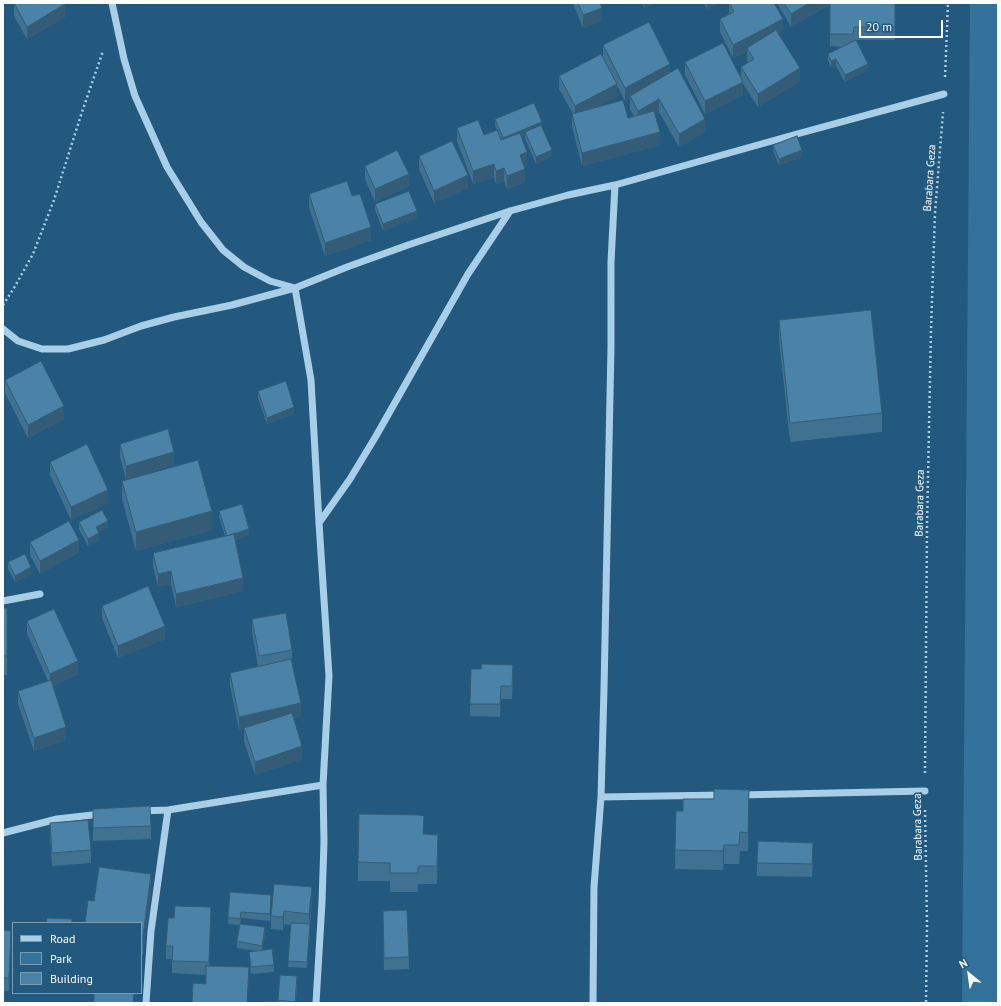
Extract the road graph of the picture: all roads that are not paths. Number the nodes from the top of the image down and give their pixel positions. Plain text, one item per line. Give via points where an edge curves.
1 (112, 3) edge
2 (944, 94) road end
3 (615, 185) junction
4 (510, 211) junction
5 (295, 288) junction
6 (3, 329) edge
7 (319, 523) junction
8 (40, 594) dead end
9 (3, 601) edge
10 (323, 785) junction
11 (925, 791) road end
12 (601, 797) junction
13 (168, 810) junction
14 (133, 812) edge
15 (112, 813) edge
16 (3, 833) edge
17 (146, 1003) edge
18 (316, 1003) edge
19 (593, 1003) edge

1 - 5 street via 124,60 135,96 166,167 201,222 223,250 244,268 270,281
2 - 3 street
3 - 4 street
3 - 12 street via 611,262
4 - 5 street via 408,245
4 - 7 street via 468,274 350,479
5 - 6 street via 174,317 68,349 42,349 18,341
5 - 7 street via 311,380
7 - 10 street via 329,676
8 - 9 street
10 - 13 street
10 - 18 street via 322,910
11 - 12 street
12 - 19 street via 594,887
13 - 14 street
13 - 17 street via 151,931
15 - 16 street via 57,819

